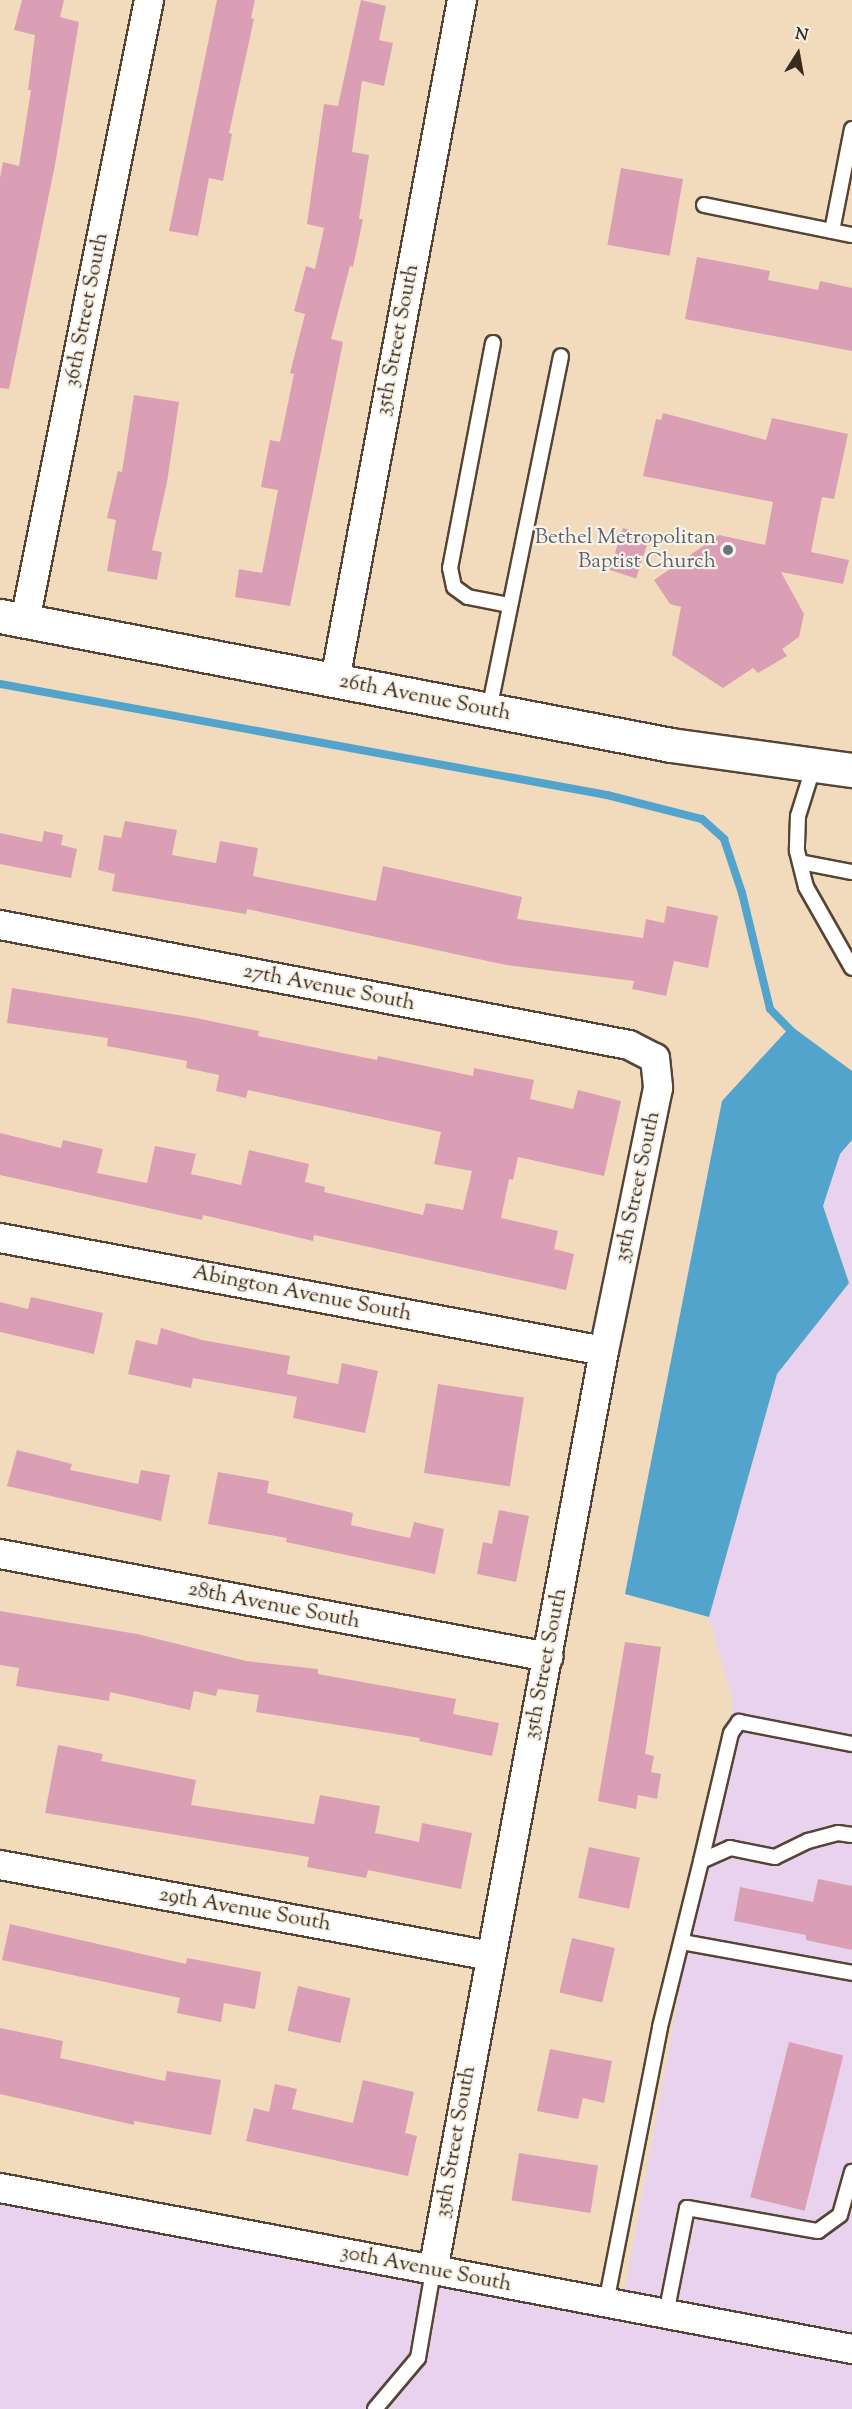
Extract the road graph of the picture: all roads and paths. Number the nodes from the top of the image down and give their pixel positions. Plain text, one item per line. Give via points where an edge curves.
1 (149, 0) edge
2 (462, 0) edge
3 (852, 129) edge
4 (704, 204) dead end
5 (832, 231) junction
6 (852, 235) edge
7 (493, 343) dead end
8 (561, 356) dead end
9 (509, 605) junction
10 (13, 619) edge
11 (335, 680) junction
12 (489, 710) junction
13 (813, 765) junction
14 (852, 770) edge
15 (800, 862) junction
16 (852, 872) edge
17 (0, 925) edge
18 (852, 968) edge
19 (655, 1058) joint
20 (0, 1238) edge
21 (604, 1351) junction
22 (0, 1554) edge
23 (548, 1657) junction
24 (852, 1744) edge
25 (852, 1835) edge
26 (701, 1861) junction
27 (0, 1865) edge
28 (682, 1942) junction
29 (490, 1956) junction
30 (852, 1973) edge
31 (852, 2172) edge
32 (0, 2188) edge
33 (433, 2271) junction
34 (606, 2303) junction
35 (666, 2314) junction
36 (852, 2349) edge
37 (375, 2409) edge

1 - 10 street, 36th Street South
2 - 11 street, 35th Street South
3 - 5 lane
4 - 5 lane
5 - 6 lane
7 - 9 lane via 450,568 454,587 468,597
8 - 9 lane
9 - 12 lane
10 - 11 street, 26th Avenue South
11 - 12 street, 26th Avenue South
12 - 13 street, 26th Avenue South via 671,745
13 - 14 street, 26th Avenue South
13 - 15 lane via 798,816
15 - 16 lane
15 - 18 lane via 806,887
17 - 19 street, 27th Avenue South via 629,1045
19 - 21 street, 35th Street South via 658,1088
20 - 21 street, Abington Avenue South
21 - 23 street, 35th Street South
22 - 23 street, 28th Avenue South
23 - 29 street, 35th Street South
24 - 26 lane via 739,1722 731,1733
25 - 26 lane via 838,1833 808,1841 774,1857 730,1848
26 - 28 lane
27 - 29 street, 29th Avenue South
28 - 30 lane
28 - 34 lane via 660,2028
29 - 33 street, 35th Street South
31 - 35 lane via 840,2215 829,2226 807,2231 687,2208
32 - 33 street, 30th Avenue South
33 - 34 street, 30th Avenue South
33 - 37 lane via 418,2358
34 - 35 street, 30th Avenue South
35 - 36 street, 30th Avenue South

